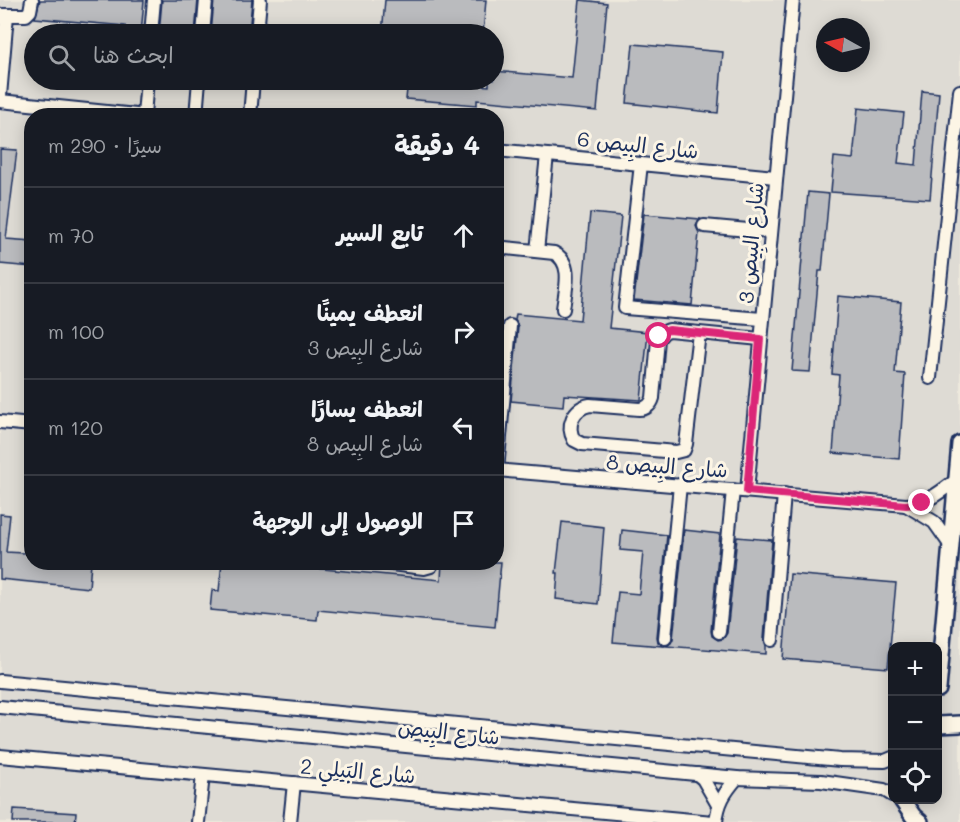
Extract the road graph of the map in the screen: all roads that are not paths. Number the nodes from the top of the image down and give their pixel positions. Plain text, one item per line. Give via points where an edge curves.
1 (32, 0) edge
2 (154, 0) edge
3 (206, 0) edge
4 (260, 0) edge
5 (793, 0) edge
6 (3, 15) edge
7 (152, 24) edge
8 (204, 24) edge
9 (258, 24) edge
10 (146, 90) edge
11 (198, 90) edge
12 (252, 90) edge
13 (960, 91) edge
14 (0, 96) edge
15 (0, 101) edge
16 (72, 108) edge
17 (145, 108) edge
18 (197, 108) edge
19 (251, 108) edge
20 (504, 151) edge
21 (547, 154) junction
22 (641, 164) junction
23 (776, 177) junction
24 (704, 226) dead end
25 (770, 232) junction
26 (504, 248) edge
27 (537, 251) junction
28 (563, 309) dead end
29 (762, 319) junction
30 (510, 326) dead end
31 (699, 333) junction
32 (760, 339) junction
33 (930, 378) dead end
34 (504, 392) edge
35 (0, 422) edge
36 (24, 424) edge
37 (960, 444) edge
38 (504, 471) edge
39 (957, 480) junction
40 (680, 485) junction
41 (733, 490) junction
42 (747, 491) junction
43 (784, 494) junction
44 (906, 505) junction
45 (951, 546) junction
46 (719, 632) dead end
47 (665, 638) dead end
48 (772, 640) dead end
49 (942, 645) edge
50 (0, 681) edge
51 (0, 707) edge
52 (960, 724) edge
53 (942, 725) edge
54 (0, 758) edge
55 (888, 760) edge
56 (697, 774) junction
57 (203, 775) junction
58 (737, 778) junction
59 (294, 783) junction
60 (888, 792) edge
61 (905, 804) edge
62 (718, 805) junction
63 (915, 820) edge
64 (198, 822) edge
65 (290, 822) edge
66 (715, 822) edge

1 - 6 street via 26,15
2 - 7 street
3 - 8 street
4 - 9 street
5 - 23 street, شارع البِيص 3
6 - 14 street
10 - 17 street
11 - 18 street
12 - 19 street
13 - 33 street
15 - 16 street
20 - 21 street, شارع البِيص 6
21 - 22 street, شارع البِيص 6
21 - 27 street
22 - 23 street, شارع البِيص 6
22 - 29 street via 625,308
23 - 25 street, شارع البِيص 3
24 - 25 street
25 - 29 street, شارع البِيص 3
26 - 27 street
27 - 28 street via 558,255 566,265
29 - 32 street, شارع البِيص 3
30 - 34 street
31 - 31 street via 661,333 650,404 639,409 582,407 573,417 574,440 676,453 684,450
31 - 32 street
32 - 42 street, شارع البِيص 3
35 - 36 street
37 - 39 main road
38 - 40 street, شارع البِيص 8
39 - 44 street, شارع البِيص 8 via 930,500
39 - 45 main road
40 - 41 street, شارع البِيص 8
40 - 47 street
41 - 42 street, شارع البِيص 8
41 - 46 street
42 - 43 street, شارع البِيص 8
43 - 44 street, شارع البِيص 8
43 - 48 street
44 - 45 street, شارع البِيص 8 via 934,522
45 - 49 main road
50 - 55 street, شارع البِيص via 840,760
51 - 56 street, شارع البِيص
52 - 53 main road
54 - 57 street, شارع البَيلِي 2
56 - 58 street, شارع البِيص
56 - 62 street
57 - 59 street, شارع البَيلِي 2
57 - 64 street
58 - 60 street, شارع البِيص via 821,781
58 - 62 street
59 - 65 street
59 - 66 street, شارع البَيلِي 2
61 - 63 main road
62 - 66 street

